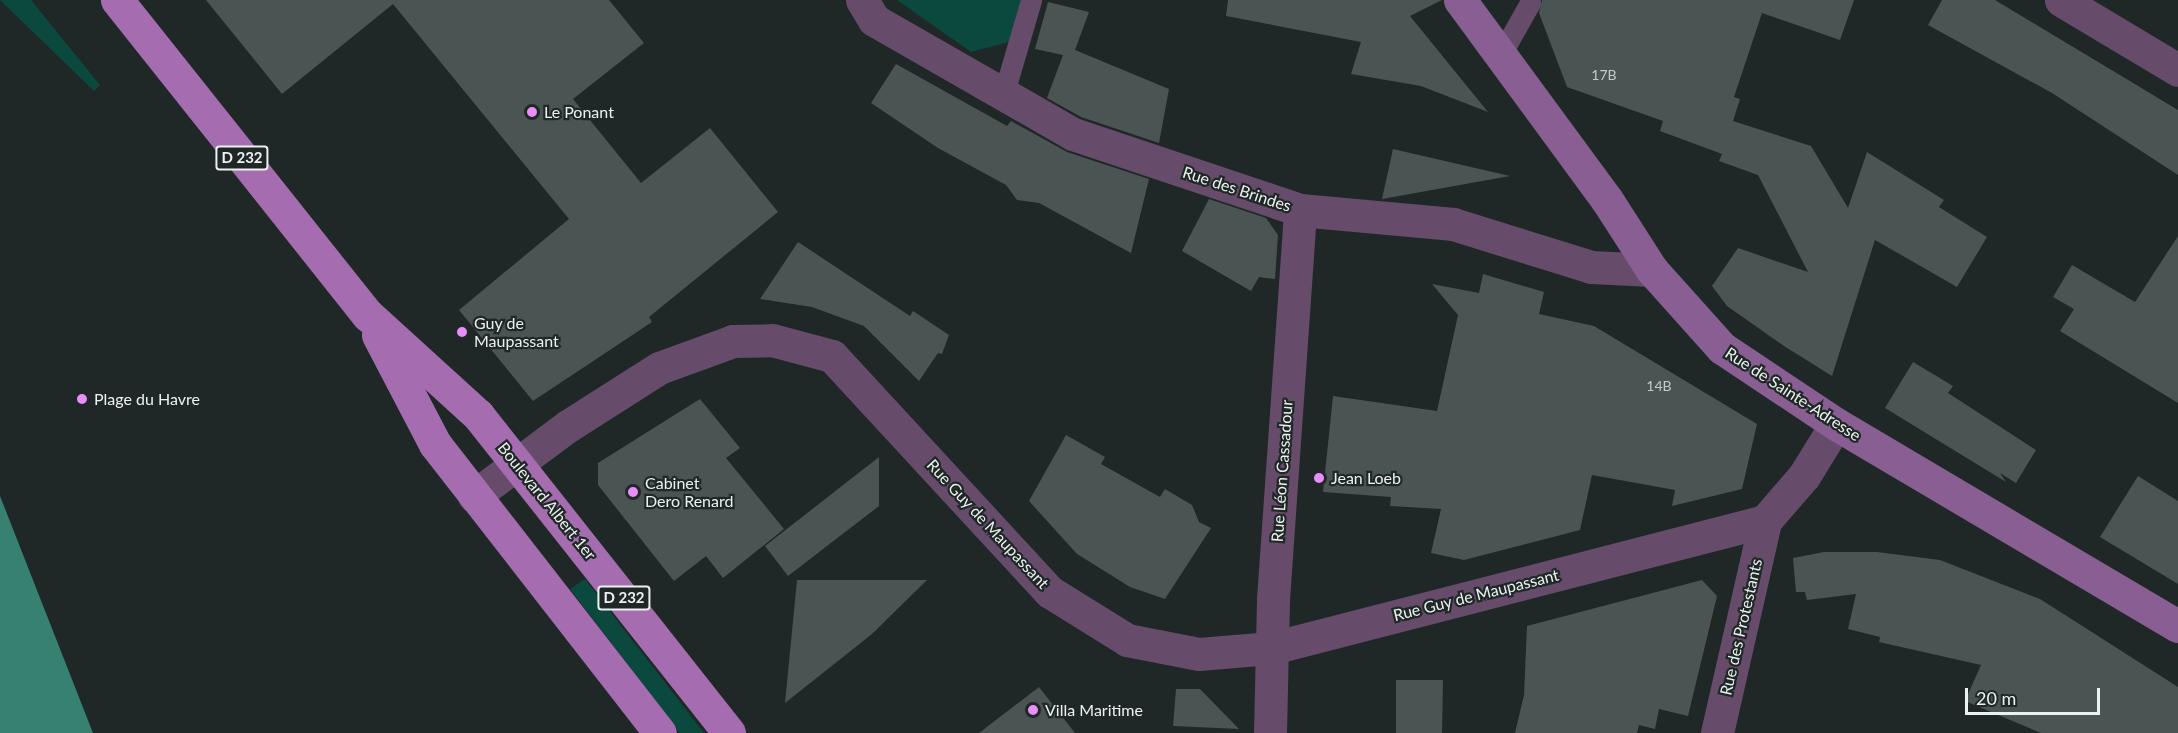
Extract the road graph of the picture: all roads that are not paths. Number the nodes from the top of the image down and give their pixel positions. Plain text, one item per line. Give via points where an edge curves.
1 (117, 0) edge
2 (862, 0) edge
3 (1031, 0) edge
4 (1460, 0) edge
5 (2061, 0) edge
6 (1530, 3) dead end
7 (1500, 56) junction
8 (2178, 70) edge
9 (1003, 96) junction
10 (1300, 210) junction
11 (1652, 270) junction
12 (368, 315) junction
13 (1836, 423) junction
14 (518, 464) junction
15 (474, 496) junction
16 (1765, 521) junction
17 (2178, 626) edge
18 (1272, 648) junction
19 (660, 733) edge
20 (729, 733) edge
21 (1270, 733) edge
22 (1717, 733) edge

1 - 12 main road, Boulevard Albert 1er / D 232
2 - 9 street, Rue des Brindes via 874,20
3 - 9 lane
4 - 7 main road, Rue de Sainte-Adresse
5 - 8 street
6 - 7 lane
7 - 11 main road, Rue de Sainte-Adresse via 1607,200
9 - 10 street, Rue des Brindes via 1073,134
10 - 11 street, Rue des Brindes via 1453,224 1591,267
10 - 18 street, Rue Léon Cassadour
11 - 13 main road, Rue de Sainte-Adresse via 1722,348
12 - 14 main road, Boulevard Albert 1er / D 232 via 478,415
12 - 15 main road, Boulevard Albert 1er / D 232 via 435,444
13 - 16 street via 1804,476
13 - 17 main road, Rue de Sainte-Adresse
14 - 15 street, Rue Guy de Maupassant
14 - 18 street, Rue Guy de Maupassant via 568,426 659,368 733,341 772,340 832,356 1050,591 1127,640 1199,654
14 - 20 main road, Boulevard Albert 1er / D 232
15 - 19 main road, Boulevard Albert 1er / D 232
16 - 18 street, Rue Guy de Maupassant
16 - 22 street, Rue des Protestants
18 - 21 street, Rue Léon Cassadour

